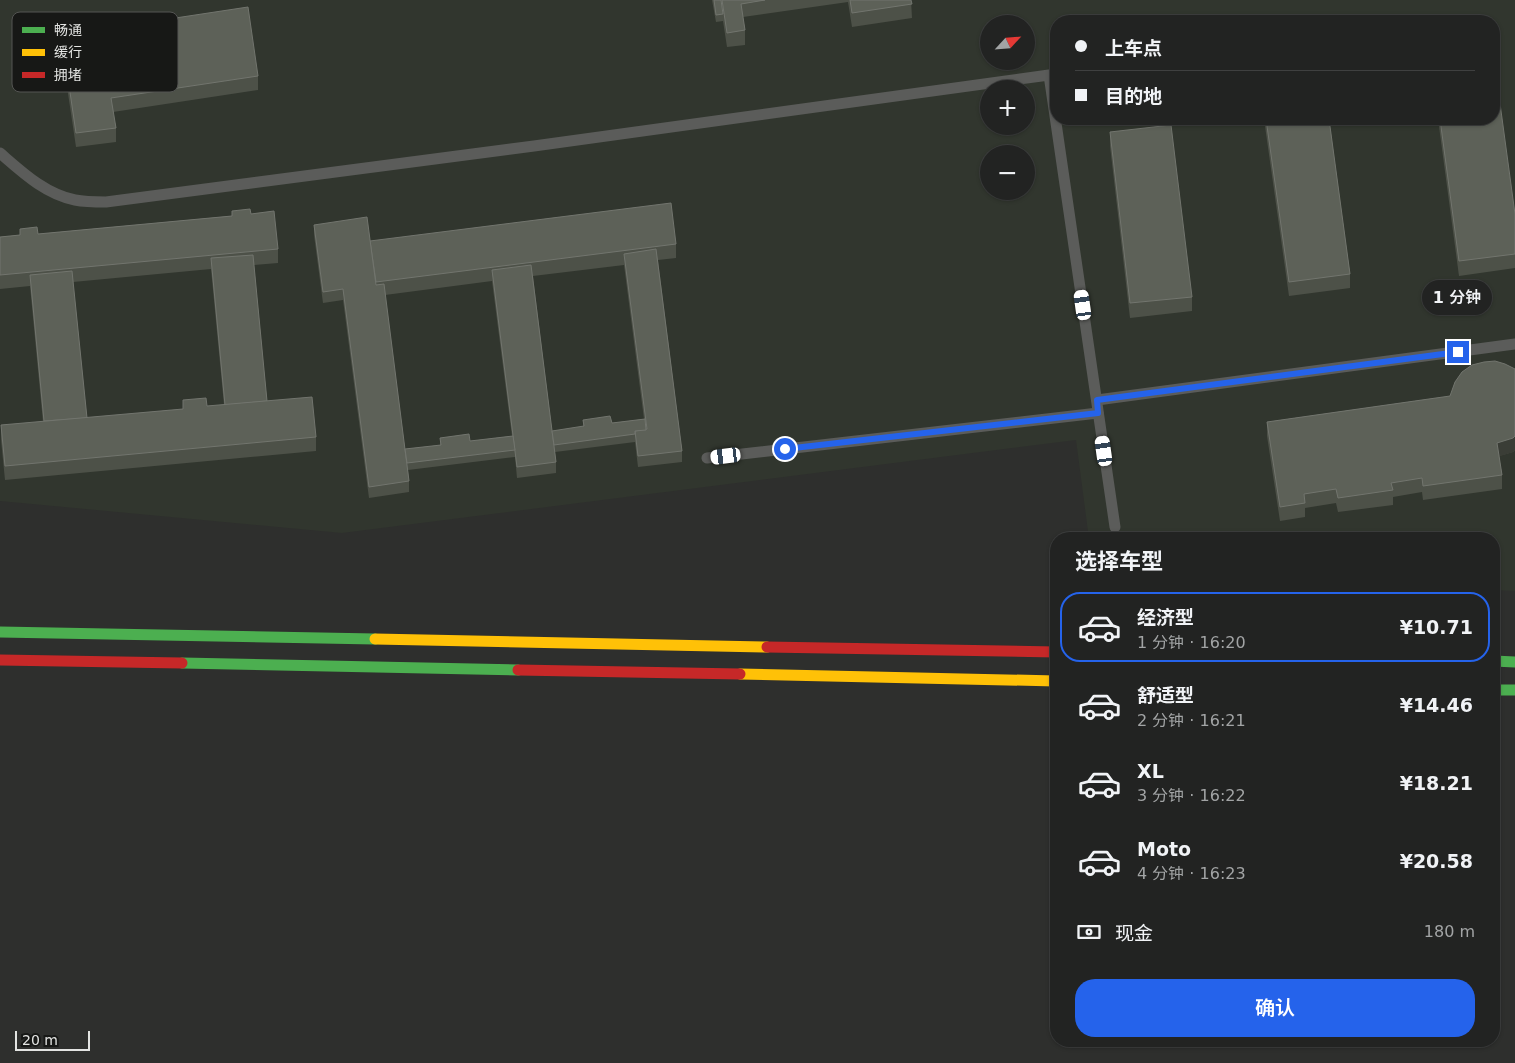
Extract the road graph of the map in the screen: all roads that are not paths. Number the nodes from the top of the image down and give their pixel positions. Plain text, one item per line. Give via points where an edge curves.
1 (1050, 75) edge
2 (1057, 125) edge
3 (0, 153) edge
4 (1515, 344) edge
5 (1097, 400) junction
6 (1098, 413) junction
7 (707, 458) dead end
8 (1115, 527) dead end
9 (0, 632) edge
10 (1050, 652) edge
11 (0, 660) edge
12 (1500, 661) edge
13 (1515, 662) edge
14 (1050, 681) edge
15 (1500, 690) edge
16 (1515, 690) edge

1 - 3 lane via 106,202 61,196 34,182
2 - 5 lane
4 - 5 lane
5 - 6 lane
6 - 7 lane
6 - 8 lane
9 - 10 main road
11 - 14 main road
12 - 13 main road
15 - 16 main road

